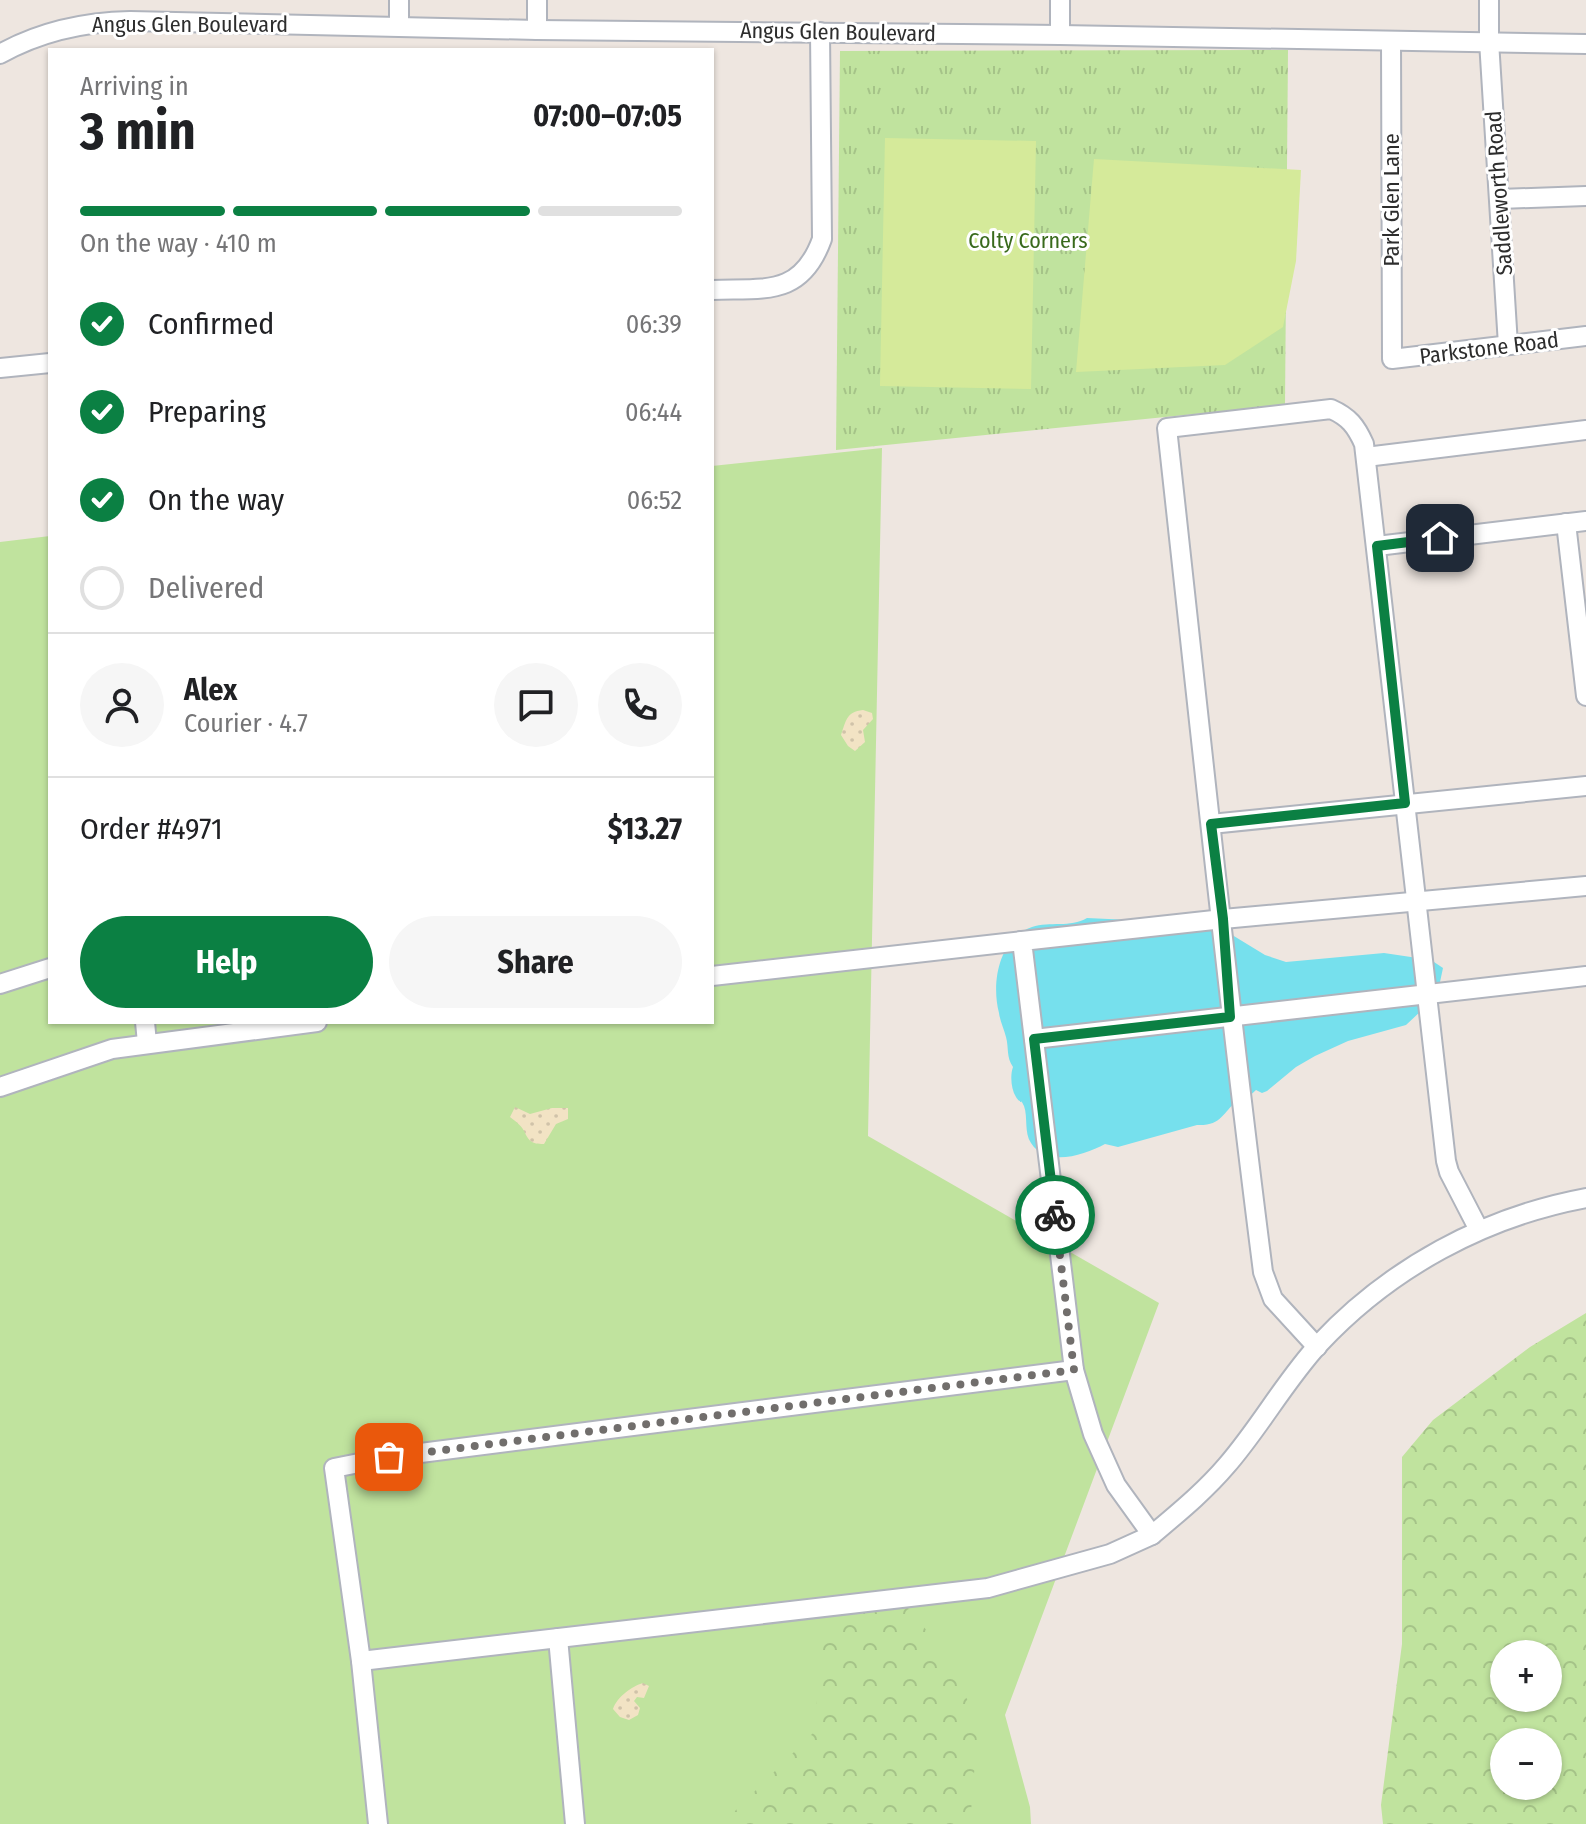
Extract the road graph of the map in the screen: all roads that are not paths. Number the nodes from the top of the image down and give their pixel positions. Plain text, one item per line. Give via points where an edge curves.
1 (399, 0) edge
2 (537, 0) edge
3 (1060, 0) edge
4 (1489, 0) edge
5 (399, 25) junction
6 (537, 30) junction
7 (820, 32) junction
8 (1060, 35) junction
9 (1391, 41) junction
10 (1489, 41) junction
11 (1586, 44) edge
12 (0, 54) edge
13 (1586, 196) edge
14 (1500, 199) junction
15 (714, 290) edge
16 (1586, 336) edge
17 (1508, 345) junction
18 (1392, 359) joint
19 (48, 363) edge
20 (0, 368) edge
21 (1586, 430) edge
22 (1366, 457) junction
23 (1586, 521) edge
24 (1566, 523) junction
25 (1377, 546) junction
26 (1586, 696) edge
27 (1586, 786) edge
28 (1405, 803) junction
29 (1211, 824) junction
30 (1586, 886) edge
31 (1415, 901) junction
32 (1223, 919) junction
33 (1022, 941) junction
34 (48, 969) edge
35 (714, 976) edge
36 (1586, 976) edge
37 (0, 984) edge
38 (1426, 995) junction
39 (1230, 1017) junction
40 (145, 1024) edge
41 (301, 1024) edge
42 (1034, 1039) junction
43 (147, 1043) junction
44 (0, 1087) edge
45 (1586, 1198) edge
46 (1479, 1230) junction
47 (1317, 1347) junction
48 (1074, 1370) junction
49 (1152, 1535) junction
50 (558, 1638) junction
51 (361, 1661) junction
52 (378, 1824) edge
53 (575, 1824) edge

1 - 5 street
2 - 6 street
3 - 8 street
4 - 10 street, Saddleworth Road
5 - 6 street, Angus Glen Boulevard
5 - 12 street, Angus Glen Boulevard via 102,22 55,31
6 - 7 street, Angus Glen Boulevard
7 - 8 street, Angus Glen Boulevard
7 - 15 street via 822,239 815,259 788,283
8 - 9 street, Angus Glen Boulevard
9 - 10 street, Angus Glen Boulevard
9 - 18 street, Park Glen Lane
10 - 11 street, Angus Glen Boulevard
10 - 14 street, Saddleworth Road
13 - 14 street
14 - 17 street, Saddleworth Road
16 - 17 street, Parkstone Road
17 - 18 street, Parkstone Road
19 - 20 street
21 - 22 street
22 - 25 street
22 - 29 street via 1357,427 1331,409 1167,428
23 - 24 street
24 - 25 street
24 - 26 street
25 - 28 street
27 - 28 street
28 - 29 street
28 - 31 street
29 - 32 street
30 - 31 street
31 - 32 street
31 - 38 street
32 - 33 street
32 - 39 street
33 - 35 street
33 - 42 street
34 - 37 street
36 - 38 street
38 - 39 street
38 - 46 street via 1446,1161
39 - 42 street
39 - 47 street via 1263,1272 1273,1299
40 - 43 street
41 - 43 street
42 - 48 street
43 - 44 street via 112,1049
45 - 46 street
46 - 47 street via 1383,1287
47 - 49 street via 1228,1465
48 - 49 street via 1093,1434 1116,1485
48 - 51 street via 334,1468
49 - 50 street via 1110,1554 988,1588
50 - 51 street
50 - 53 street
51 - 52 street

